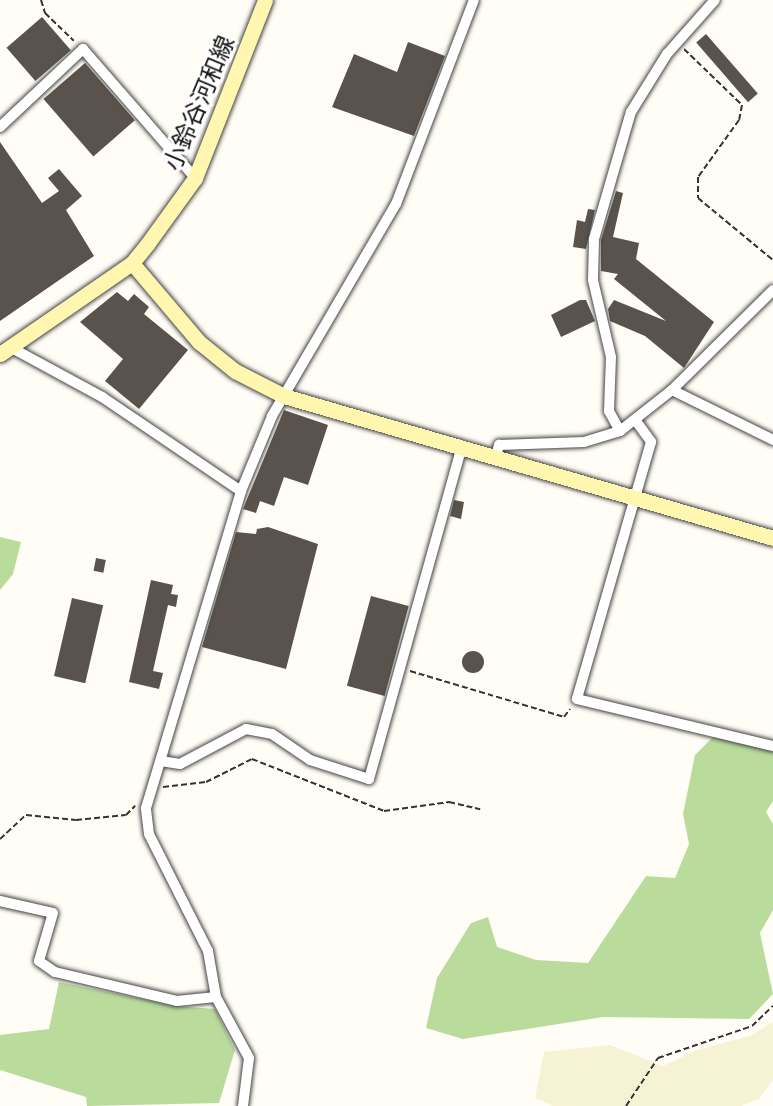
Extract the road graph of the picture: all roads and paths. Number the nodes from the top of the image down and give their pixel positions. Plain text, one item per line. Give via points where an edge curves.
1 (41, 0) edge
2 (265, 0) edge
3 (474, 0) edge
4 (715, 0) edge
5 (675, 43) junction
6 (84, 50) junction
7 (0, 127) edge
8 (195, 178) junction
9 (773, 260) edge
10 (132, 263) junction
11 (773, 290) edge
12 (5, 351) edge
13 (672, 390) junction
14 (284, 396) junction
15 (636, 421) junction
16 (620, 431) junction
17 (773, 440) edge
18 (460, 449) junction
19 (495, 459) junction
20 (241, 491) junction
21 (634, 499) junction
22 (773, 538) edge
23 (402, 668) junction
24 (577, 699) junction
25 (773, 746) edge
26 (161, 761) junction
27 (150, 789) junction
28 (480, 809) dead end
29 (0, 839) edge
30 (0, 901) edge
31 (216, 997) junction
32 (773, 1006) edge
33 (243, 1106) edge
34 (626, 1106) edge

1 - 6 path via 45,13
2 - 8 street, 小鈴谷河和線
3 - 14 street via 396,204
4 - 5 street
5 - 9 path via 742,105 739,120 698,177 698,198
5 - 16 street via 626,125 592,254 598,309 611,357 609,411
6 - 7 street
6 - 8 street
8 - 10 street, 小鈴谷河和線
10 - 12 street, 小鈴谷河和線
10 - 14 street via 199,342 235,371
11 - 13 street
12 - 20 street via 102,397
13 - 15 street
13 - 17 street
14 - 18 street
14 - 20 street
15 - 16 street
15 - 21 street via 651,442
16 - 19 street via 584,442 499,445
18 - 19 street
18 - 23 street
19 - 21 street
20 - 26 street
21 - 22 street
21 - 24 street
23 - 24 path via 564,717
23 - 26 street via 369,779 310,760 272,735 246,729 180,764
24 - 25 street
26 - 27 street
27 - 28 path via 206,782 252,759 384,811 449,802
27 - 29 path via 126,815 76,820 26,815
27 - 31 street via 149,834 208,951
30 - 31 street via 53,913 39,961 55,972 177,1000
31 - 33 street via 249,1058
32 - 34 path via 752,1026 658,1058

